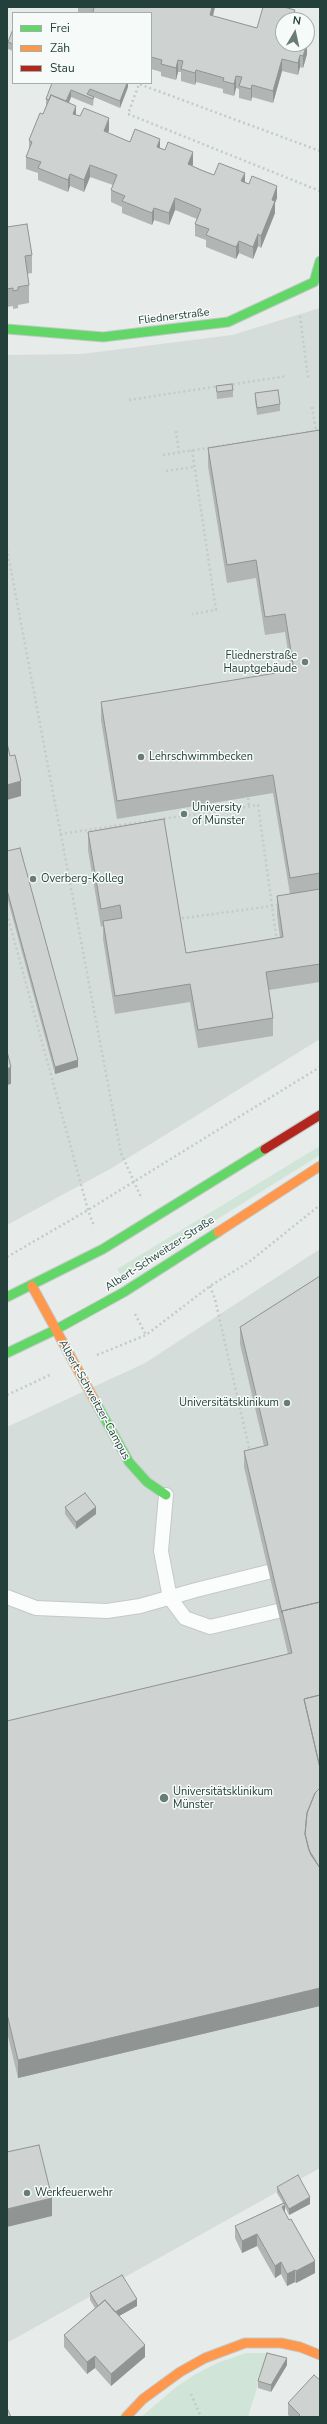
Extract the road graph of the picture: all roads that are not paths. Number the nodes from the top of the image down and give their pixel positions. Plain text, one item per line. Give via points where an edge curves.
1 (320, 261) edge
2 (7, 329) edge
3 (320, 1115) edge
4 (320, 1166) edge
5 (32, 1286) junction
6 (7, 1297) edge
7 (55, 1330) junction
8 (7, 1353) edge
9 (166, 1495) joint
10 (320, 1560) edge
11 (7, 1597) edge
12 (170, 1598) junction
13 (320, 1601) edge
14 (320, 2356) edge
15 (126, 2417) edge

1 - 2 street, Fliednerstraße via 314,282 228,322 103,337
3 - 5 street via 103,1249
4 - 7 street, Albert-Schweitzer-Straße via 124,1292
5 - 6 street
5 - 7 street, Albert-Schweitzer-Campus
7 - 8 street, Albert-Schweitzer-Straße
7 - 9 street, Albert-Schweitzer-Campus via 129,1462 147,1482
9 - 12 lane, Albert-Schweitzer-Campus via 162,1551
10 - 12 lane
11 - 12 lane via 36,1608 107,1611
12 - 13 lane via 185,1618 210,1627
14 - 15 street via 300,2347 281,2343 245,2343 205,2358 180,2372 158,2387

